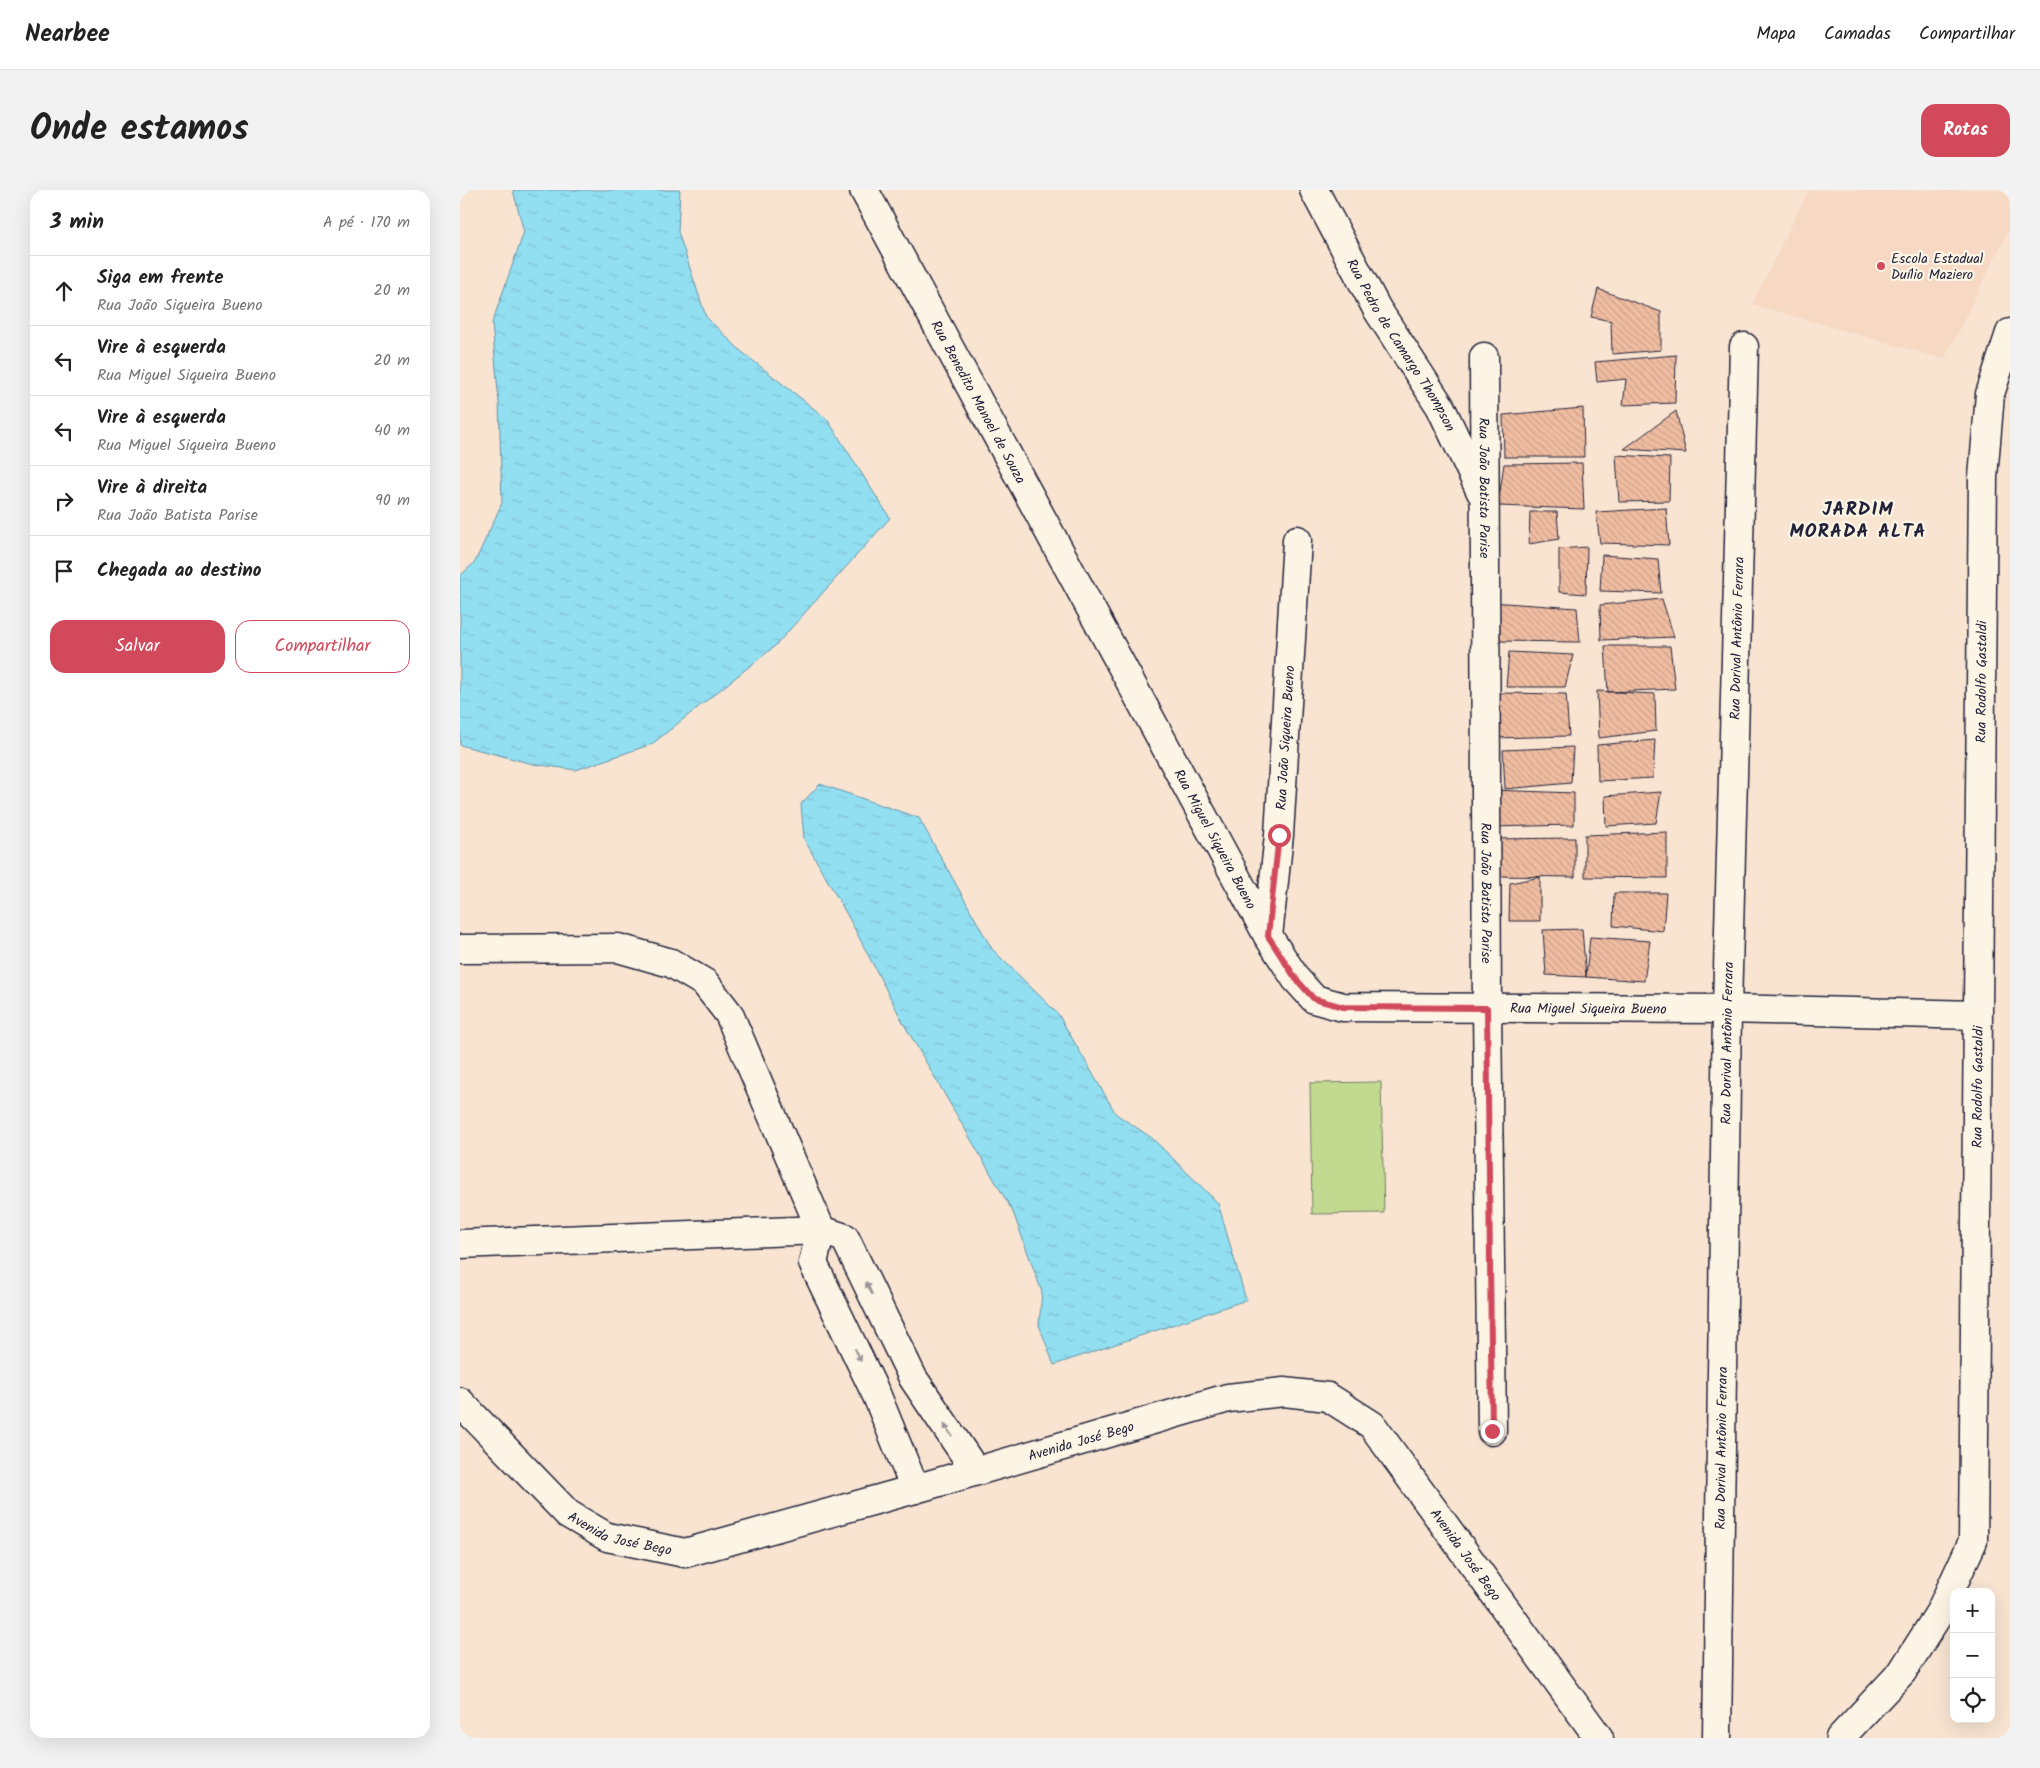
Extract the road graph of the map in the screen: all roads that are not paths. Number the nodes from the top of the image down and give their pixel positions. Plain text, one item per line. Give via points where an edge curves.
1 (864, 190) edge
2 (1314, 190) edge
3 (2010, 333) edge
4 (1744, 347) dead end
5 (1484, 357) dead end
6 (1485, 499) junction
7 (1297, 540) dead end
8 (1093, 616) joint
9 (1268, 936) junction
10 (460, 949) edge
11 (1487, 1008) junction
12 (1727, 1009) junction
13 (1977, 1015) junction
14 (821, 1230) junction
15 (460, 1244) edge
16 (460, 1402) edge
17 (1492, 1431) dead end
18 (975, 1470) junction
19 (916, 1489) junction
20 (1599, 1738) edge
21 (1717, 1738) edge
22 (1840, 1738) edge

1 - 8 street, Rua Benedito Manoel de Souza
2 - 6 street, Rua Pedro de Camargo Thompson via 1377,309 1440,406
3 - 13 street, Rua Rodolfo Gastaldi via 1990,394 1983,477
4 - 12 street, Rua Dorival Antônio Ferrara
5 - 6 street, Rua João Batista Parise
6 - 11 street, Rua João Batista Parise
7 - 9 street, Rua João Siqueira Bueno via 1279,835
8 - 9 street, Rua Miguel Siqueira Bueno
9 - 11 street, Rua Miguel Siqueira Bueno via 1296,979 1314,999 1343,1007
10 - 14 street via 618,948 670,963 705,983 729,1014
11 - 12 street, Rua Miguel Siqueira Bueno
11 - 17 street, Rua João Batista Parise
12 - 13 street, Rua Miguel Siqueira Bueno
12 - 21 street, Rua Dorival Antônio Ferrara
13 - 22 street, Rua Rodolfo Gastaldi via 1973,1542 1940,1612 1902,1672
14 - 15 street
18 -> 14 street via 914,1378 845,1238
14 -> 19 street via 813,1263 877,1396
16 - 19 street, Avenida José Bego via 568,1514 607,1537 685,1553
18 - 19 street, Avenida José Bego
18 - 20 street, Avenida José Bego via 1228,1398 1284,1392 1328,1397 1372,1425

